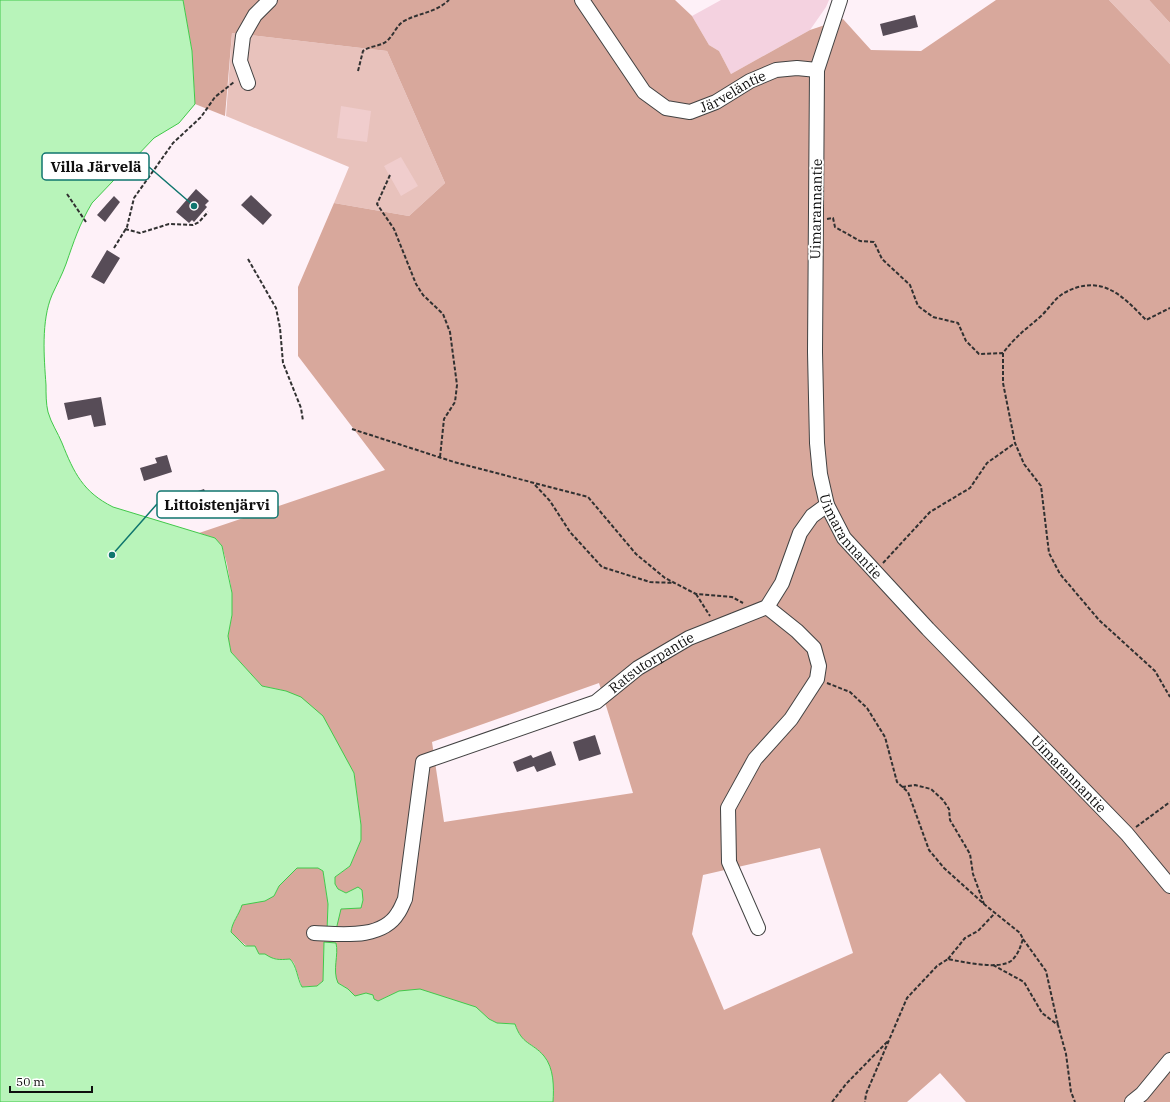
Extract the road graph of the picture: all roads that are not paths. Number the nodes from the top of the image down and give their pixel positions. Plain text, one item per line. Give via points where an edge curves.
1 (270, 0) edge
2 (582, 0) edge
3 (840, 0) edge
4 (817, 70) junction
5 (246, 78) road end
6 (827, 505) junction
7 (762, 609) junction
8 (1170, 886) edge
9 (758, 928) dead end
10 (314, 934) dead end
11 (1170, 1060) edge
12 (1132, 1102) edge

1 - 5 street via 255,15 243,36 240,61
2 - 4 street, Järveläntie via 644,92 666,108 690,112 716,102 750,81 776,70
3 - 4 street
4 - 6 street, Uimarannantie via 817,443
6 - 7 street via 812,516 800,533 782,583
6 - 8 street, Uimarannantie via 844,538 1128,834
7 - 9 street via 797,631 814,648 819,666 817,680 791,719 755,759 728,808 729,862
7 - 10 street, Ratsutorpantie via 689,638 662,653 638,668 596,702 423,762 405,899 398,914 381,928 368,932
11 - 12 street via 1142,1094

